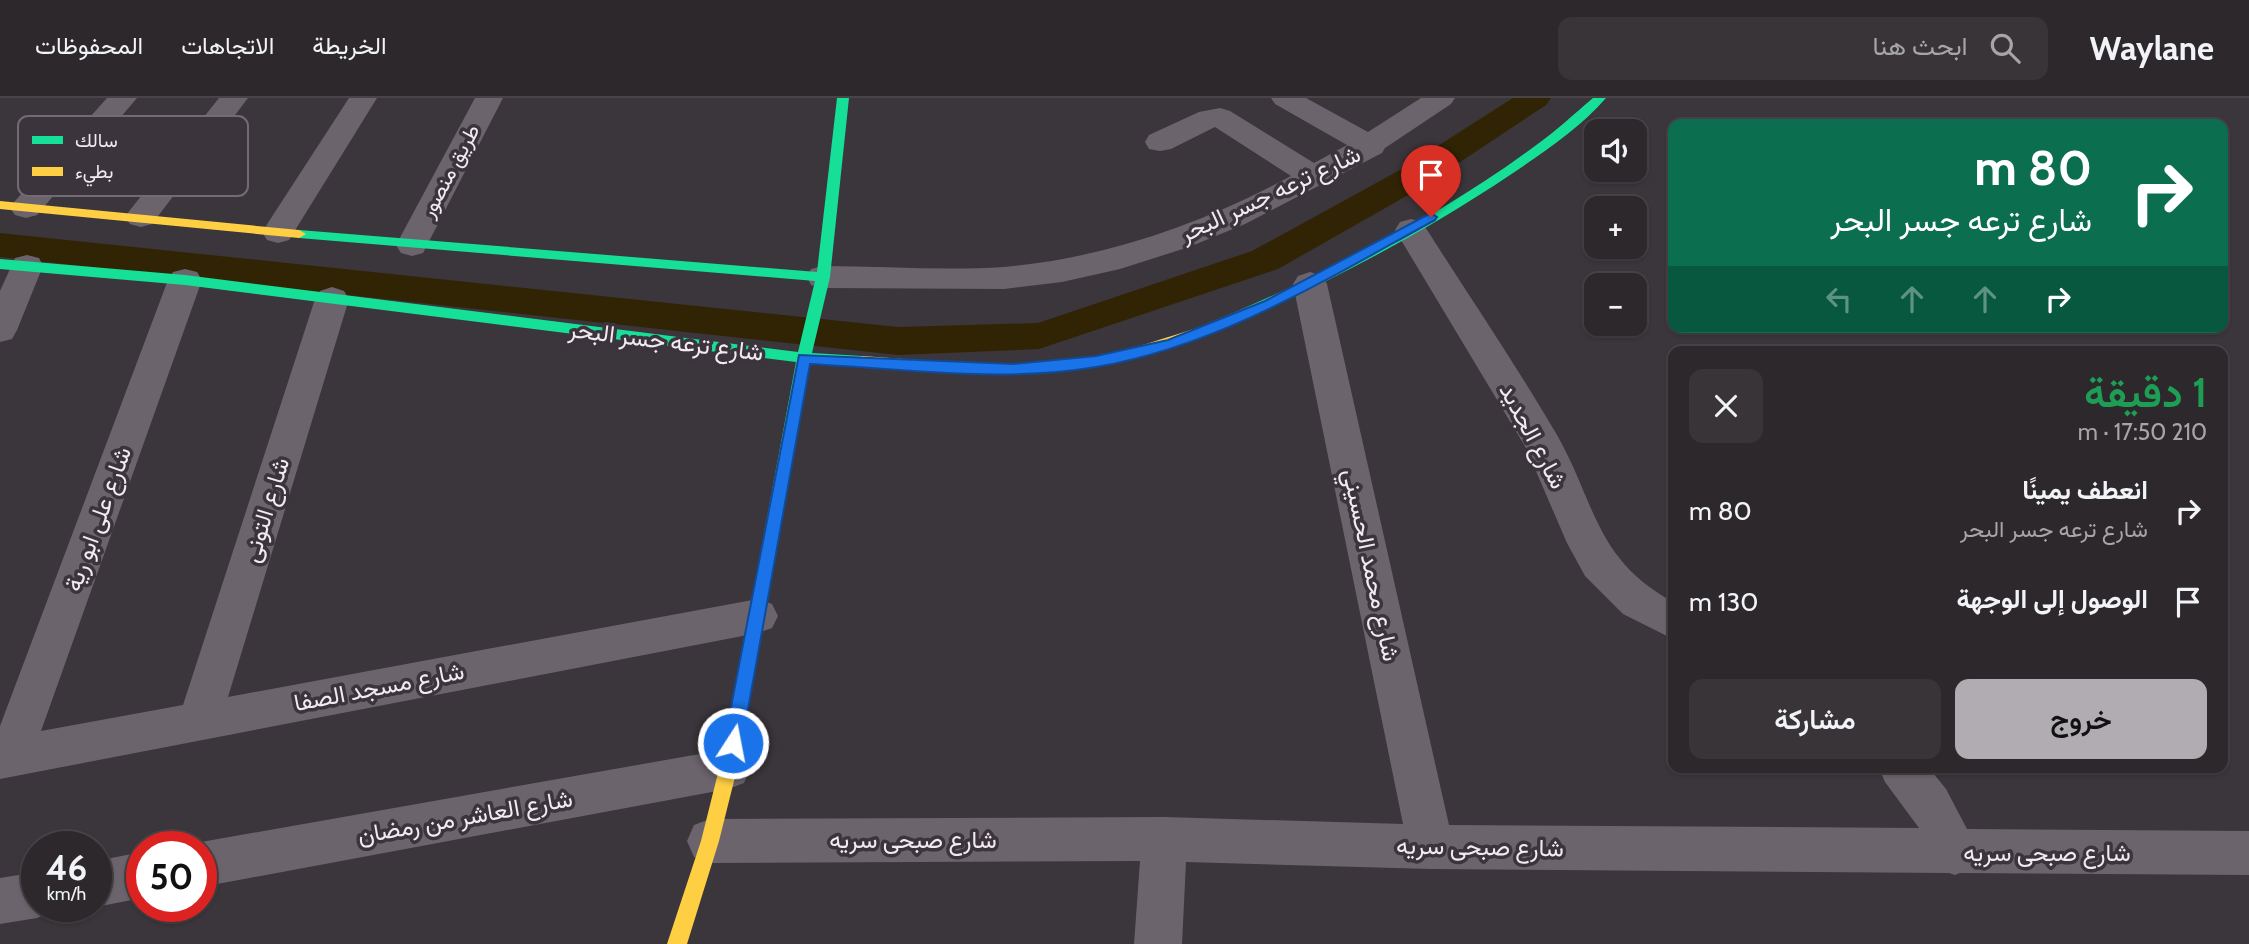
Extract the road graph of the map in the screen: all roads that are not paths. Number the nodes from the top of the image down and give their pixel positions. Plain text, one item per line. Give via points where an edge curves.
1 (123, 98) edge
2 (234, 98) edge
3 (363, 98) edge
4 (488, 98) edge
5 (843, 98) edge
6 (1285, 98) edge
7 (1441, 98) edge
8 (1600, 98) edge
9 (105, 116) edge
10 (220, 116) edge
11 (1160, 142) dead end
12 (1371, 146) junction
13 (1314, 177) junction
14 (157, 196) edge
15 (13, 206) edge
16 (141, 217) junction
17 (1411, 230) junction
18 (278, 232) junction
19 (412, 245) junction
20 (13, 265) edge
21 (185, 280) junction
22 (822, 282) junction
23 (1310, 284) junction
24 (332, 299) junction
25 (0, 330) edge
26 (804, 358) junction
27 (758, 616) junction
28 (1668, 619) edge
29 (199, 721) junction
30 (5, 759) edge
31 (728, 769) junction
32 (1905, 773) edge
33 (1164, 839) junction
34 (710, 841) junction
35 (1431, 847) junction
36 (1955, 853) junction
37 (2249, 853) edge
38 (217, 862) edge
39 (21, 898) edge
40 (0, 901) edge
41 (677, 944) edge
42 (1158, 944) edge

1 - 9 street
2 - 10 street
3 - 18 street
4 - 19 street, طريق منصور
5 - 22 street
6 - 12 street
7 - 12 street, شارع ترعه جسر البحر
8 - 17 street, شارع ترعه جسر البحر via 1532,155
11 - 13 street via 1220,117
12 - 13 street, شارع ترعه جسر البحر
13 - 22 street, شارع ترعه جسر البحر via 1178,239 1069,270 1004,278
14 - 16 street
15 - 16 street, شارع ترعه جسر البحر
16 - 18 street, شارع ترعه جسر البحر
17 - 23 street, شارع ترعه جسر البحر
17 - 28 street, شارع الجديد via 1543,444 1599,564 1637,602
18 - 19 street, شارع ترعه جسر البحر
19 - 22 street, شارع ترعه جسر البحر
20 - 21 street, شارع ترعه جسر البحر
20 - 25 street
21 - 24 street, شارع ترعه جسر البحر
21 - 30 street, شارع على ابو رية
22 - 26 street
23 - 26 street, شارع ترعه جسر البحر via 1171,344 1096,362 1014,369
23 - 35 street, شارع محمد الحسيني
24 - 26 street, شارع ترعه جسر البحر
24 - 29 street, شارع التونى
26 - 27 street
27 - 29 street, شارع مسجد الصفا
27 - 31 street
29 - 30 street, شارع مسجد الصفا
31 - 34 street
31 - 38 street, شارع العاشر من رمضان
32 - 36 street via 1930,804
33 - 34 street, شارع صبحى سريه
33 - 35 street, شارع صبحى سريه
33 - 42 street
34 - 41 street
35 - 36 street, شارع صبحى سريه
36 - 37 street, شارع صبحى سريه
39 - 40 street

